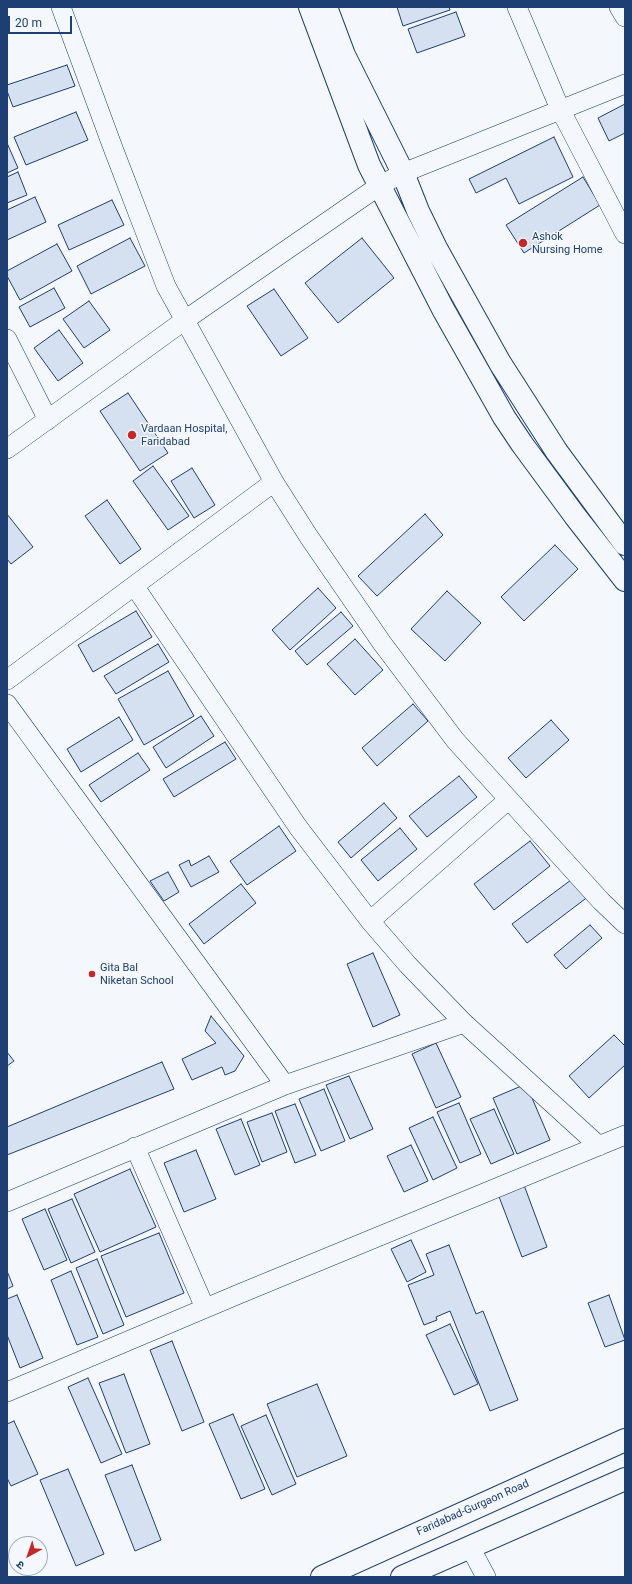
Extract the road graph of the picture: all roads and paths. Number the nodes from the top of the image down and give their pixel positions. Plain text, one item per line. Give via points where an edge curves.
1 (61, 7) edge
2 (310, 7) edge
3 (326, 7) edge
4 (517, 7) edge
5 (620, 7) edge
6 (625, 17) edge
7 (625, 84) edge
8 (560, 109) junction
9 (403, 172) junction
10 (379, 186) junction
11 (625, 234) edge
12 (185, 320) junction
13 (7, 339) edge
14 (48, 420) junction
15 (7, 449) edge
16 (274, 482) junction
17 (625, 544) edge
18 (625, 580) edge
19 (135, 587) junction
20 (7, 680) edge
21 (7, 704) edge
22 (508, 800) junction
23 (370, 921) junction
24 (625, 924) edge
25 (464, 1023) junction
26 (285, 1085) junction
27 (625, 1135) edge
28 (599, 1146) junction
29 (135, 1147) junction
30 (7, 1202) edge
31 (205, 1308) junction
32 (7, 1392) edge
33 (625, 1440) edge
34 (625, 1479) edge
35 (470, 1547) junction
36 (322, 1577) edge
37 (402, 1577) edge
38 (486, 1577) edge

1 - 12 street via 166,286
2 - 10 street via 366,158
3 - 9 street via 344,55
4 - 8 street
5 - 6 street
7 - 8 street
8 - 9 street
8 - 11 street
9 - 10 street
9 - 17 street via 436,248 500,363 557,452
10 - 12 street
10 - 18 street via 443,309 504,417
12 - 14 street
12 - 16 street
13 - 14 street
14 - 15 street
16 - 19 street
16 - 22 street via 382,643 455,740
19 - 20 street
19 - 23 street via 298,827
21 - 26 street
22 - 23 street
22 - 24 street via 600,901
23 - 25 street
25 - 26 street
25 - 28 street
26 - 29 street
27 - 28 street
28 - 31 street
29 - 30 street
29 - 31 street
31 - 32 street
33 - 36 street, Faridabad-Gurgaon Road
34 - 35 street
35 - 37 street
35 - 38 street

